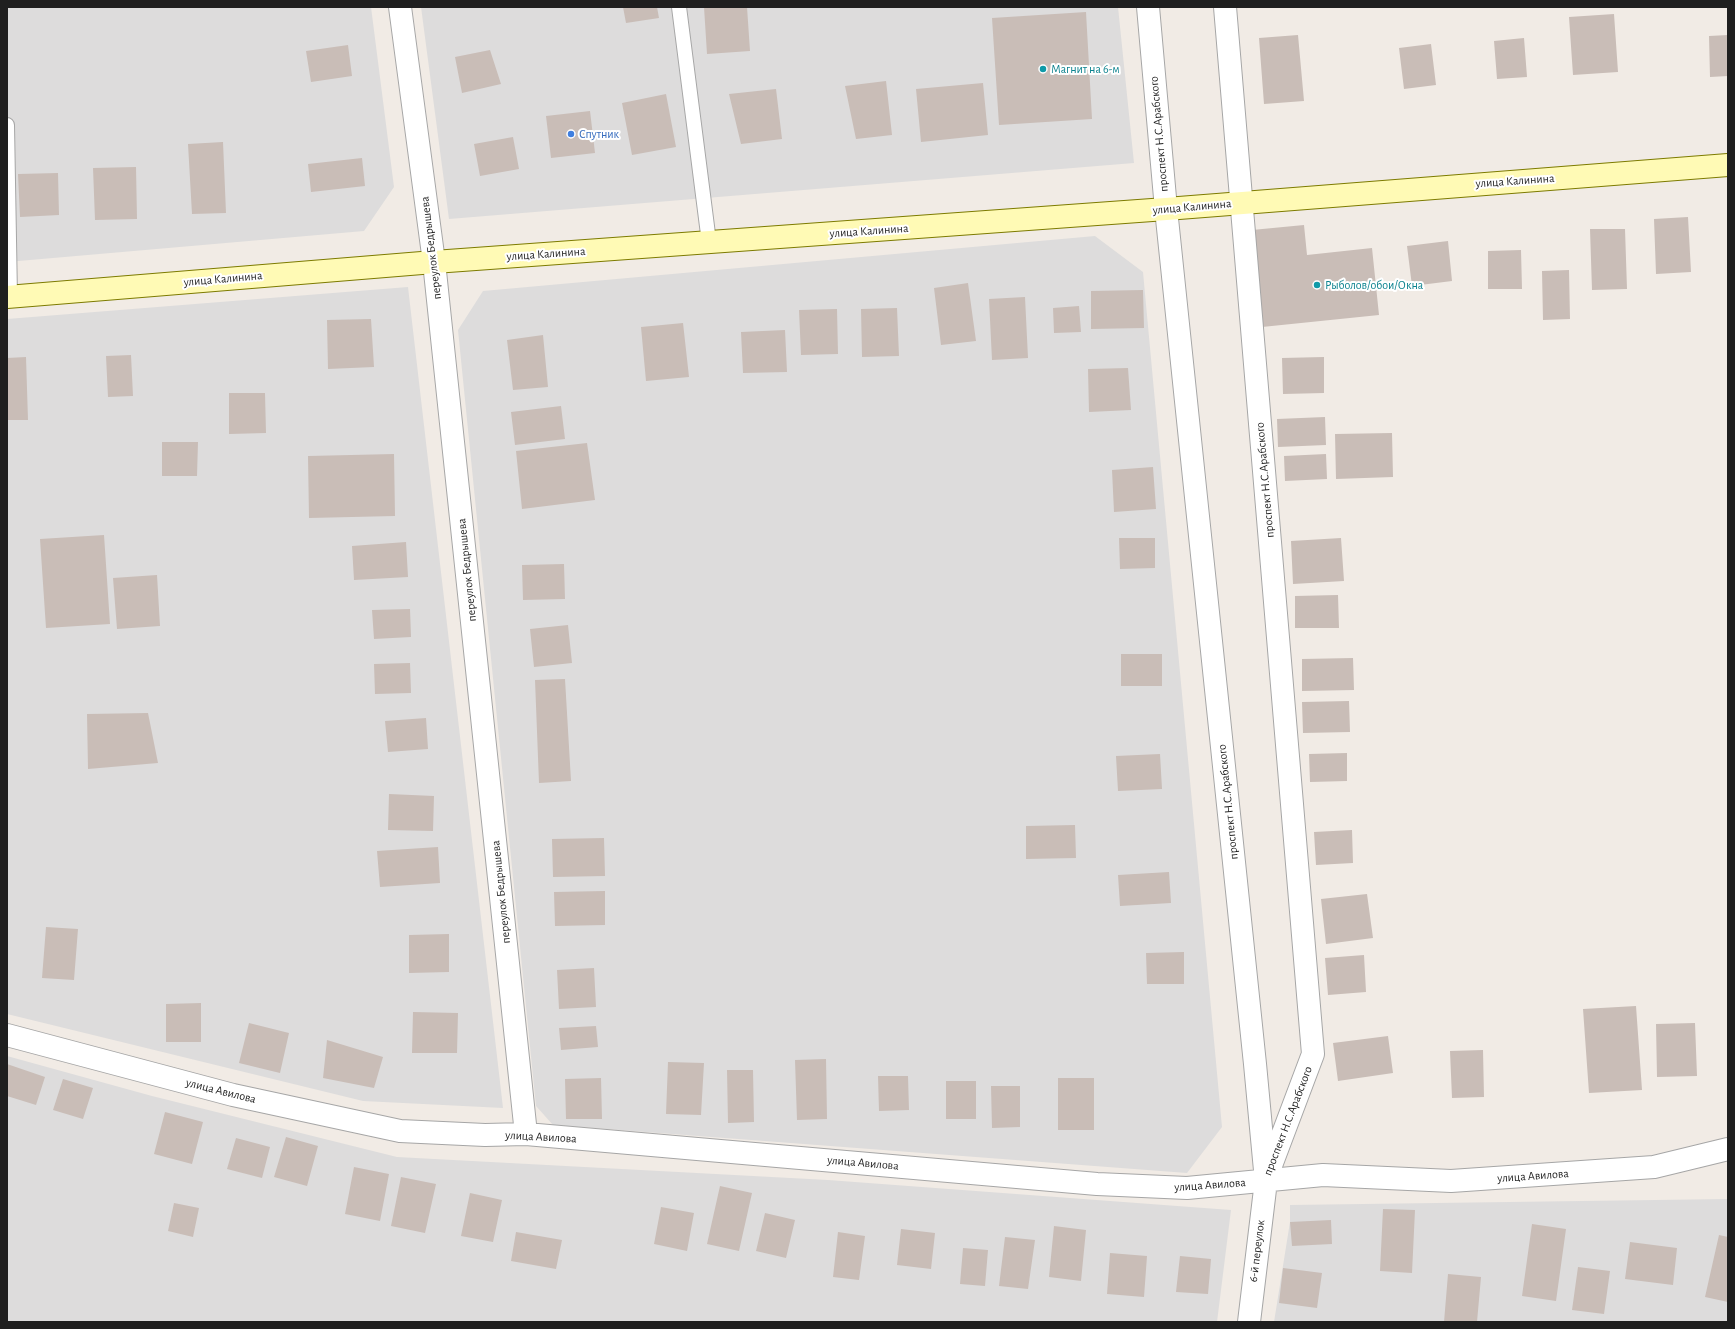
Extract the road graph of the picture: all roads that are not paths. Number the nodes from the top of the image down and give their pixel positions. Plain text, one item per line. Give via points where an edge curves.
1 (400, 7) edge
2 (679, 7) edge
3 (1148, 7) edge
4 (1225, 7) edge
5 (7, 125) edge
6 (1728, 165) edge
7 (1242, 202) junction
8 (1166, 209) junction
9 (709, 242) junction
10 (434, 262) junction
11 (8, 297) edge
12 (7, 1035) edge
13 (526, 1134) junction
14 (1728, 1149) edge
15 (1266, 1181) junction
16 (1249, 1322) edge

1 - 10 street, переулок Бедрышева
2 - 9 lane
3 - 8 street, проспект Н.С.Арабского
4 - 7 street, проспект Н.С.Арабского
5 - 11 lane, улица Калинина
6 - 7 main road, улица Калинина
7 - 8 main road, улица Калинина
7 - 15 street, проспект Н.С.Арабского via 1314,1054
8 - 9 main road, улица Калинина
8 - 15 street, проспект Н.С.Арабского
9 - 10 main road, улица Калинина
10 - 11 main road, улица Калинина
10 - 13 street, переулок Бедрышева
12 - 13 street, улица Авилова via 233,1095 400,1131
13 - 15 street, улица Авилова via 1097,1184 1187,1188
14 - 15 street, улица Авилова via 1654,1167 1451,1182 1323,1174
15 - 16 street, 6-й переулок

